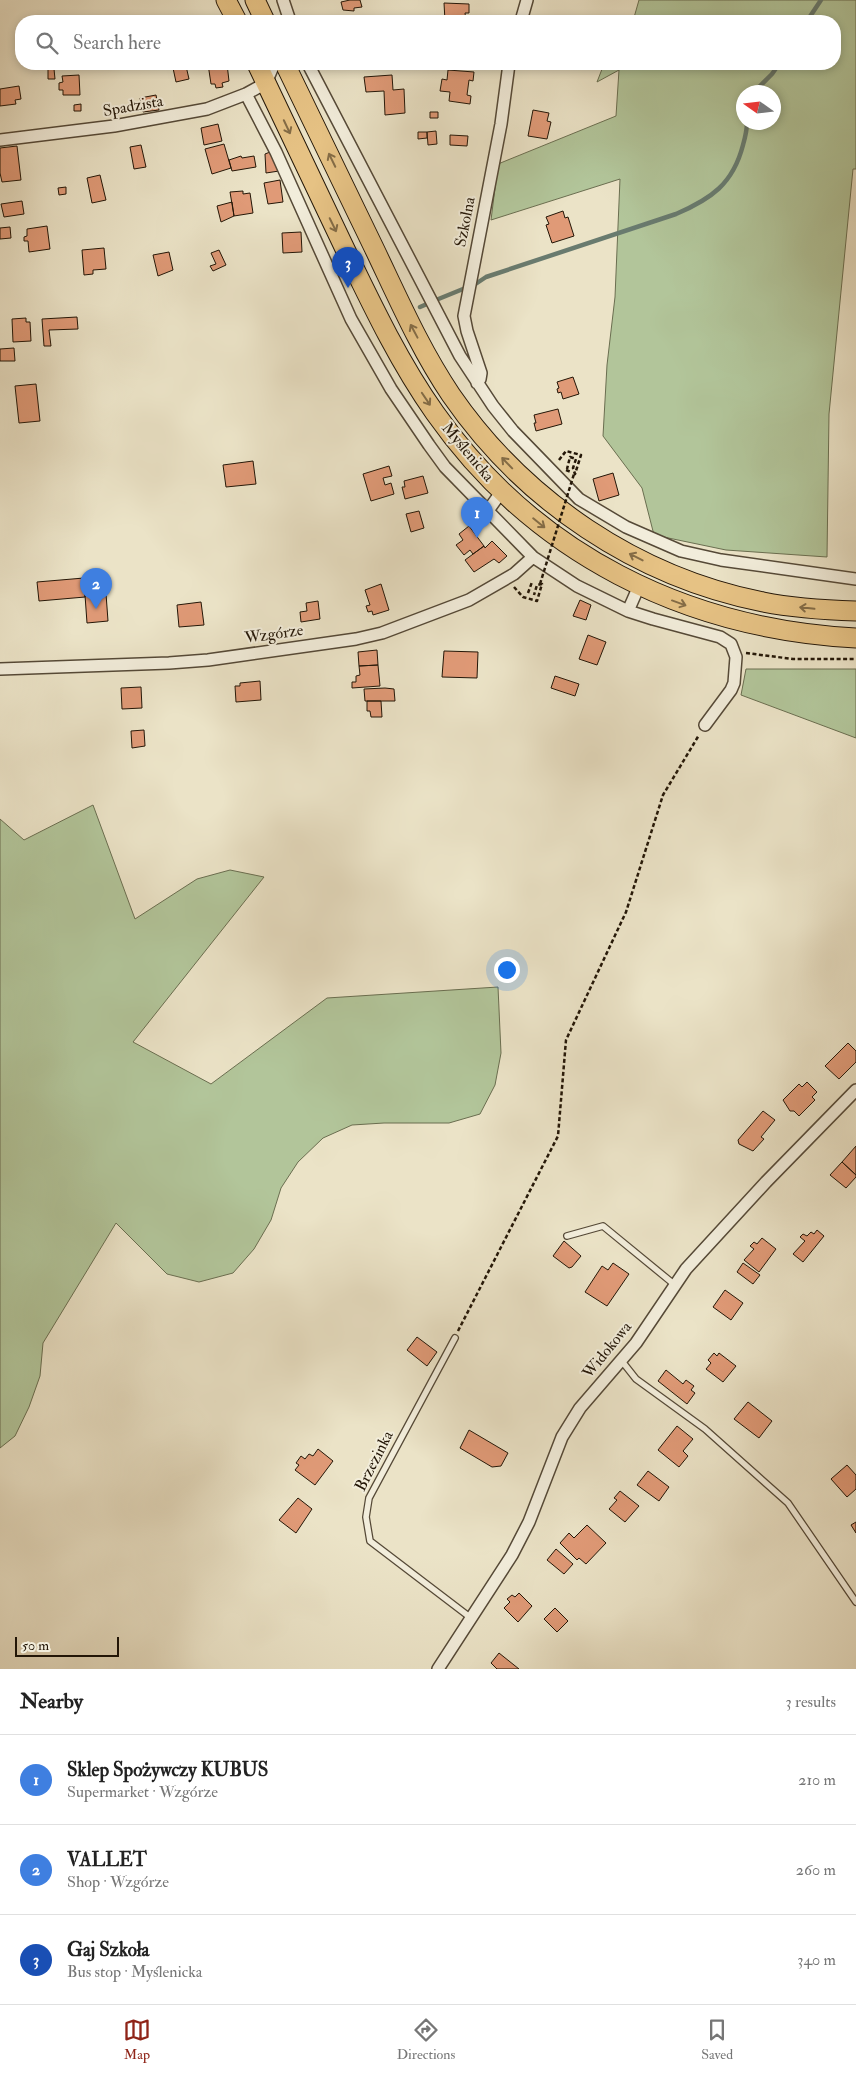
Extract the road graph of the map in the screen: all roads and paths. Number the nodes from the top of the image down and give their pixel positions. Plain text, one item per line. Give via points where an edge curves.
1 (226, 0) edge
2 (254, 0) edge
3 (283, 0) edge
4 (527, 0) edge
5 (234, 15) edge
6 (262, 15) edge
7 (288, 15) edge
8 (522, 15) edge
9 (260, 70) edge
10 (271, 70) edge
11 (288, 70) edge
12 (311, 70) edge
13 (508, 70) edge
14 (266, 83) junction
15 (246, 94) junction
16 (0, 140) edge
17 (477, 383) junction
18 (569, 462) dead end
19 (550, 470) junction
20 (572, 473) junction
21 (502, 491) junction
22 (487, 512) junction
23 (533, 557) junction
24 (507, 578) junction
25 (856, 579) edge
26 (532, 582) dead end
27 (538, 584) junction
28 (639, 586) junction
29 (528, 593) dead end
30 (534, 595) dead end
31 (532, 600) junction
32 (628, 611) junction
33 (856, 611) edge
34 (856, 638) edge
35 (735, 650) junction
36 (856, 659) edge
37 (0, 669) edge
38 (706, 725) joint
39 (856, 1090) edge
40 (567, 1236) dead end
41 (675, 1285) junction
42 (455, 1338) joint
43 (621, 1360) junction
44 (856, 1602) edge
45 (471, 1618) junction
46 (438, 1669) edge

1 - 5 highway
2 - 6 highway
3 - 7 street
4 - 8 street
9 - 14 highway, Myślenicka
10 - 14 street
33 -> 11 highway, Myślenicka via 763,602 682,578 599,537 522,478 470,421 423,349
12 - 17 street
13 - 17 street, Szkolna via 464,316 481,373
14 - 15 street, Spadzista
14 -> 21 highway, Myślenicka via 409,373 456,442
15 - 16 street, Spadzista via 207,109 114,126
15 - 22 street via 372,358 445,467
17 - 19 street via 513,431
18 - 20 path via 571,458 575,459
19 - 20 path via 566,451 581,455
19 - 25 street via 579,499 601,513 652,540 681,551 721,560
20 - 20 path, bridge via 576,459 570,457 566,470
20 - 27 path, bridge
21 - 22 street
21 -> 28 highway, Myślenicka via 560,540
22 - 23 street
23 - 24 street, Wzgórze
23 - 32 street via 576,586
24 - 31 path via 524,597
24 - 37 street, Wzgórze via 469,600 382,633 356,639 198,661
26 - 29 path
27 - 30 path
27 - 31 path
27 - 31 path via 542,584 537,601
28 - 32 street
28 -> 34 highway, Myślenicka via 702,611 756,626
32 - 35 street via 720,637
35 - 36 path via 793,658
35 - 38 street via 731,690
38 - 42 path via 663,795 626,912 566,1040 558,1136
39 - 41 street, Widokowa via 686,1269
40 - 41 lane via 603,1226
41 - 43 street, Widokowa
42 - 45 lane, Brzezinka via 369,1498 366,1516 370,1541
43 - 44 lane via 636,1379 705,1429 788,1504
43 - 45 street, Widokowa via 580,1408 562,1437 512,1555
45 - 46 street, Widokowa

